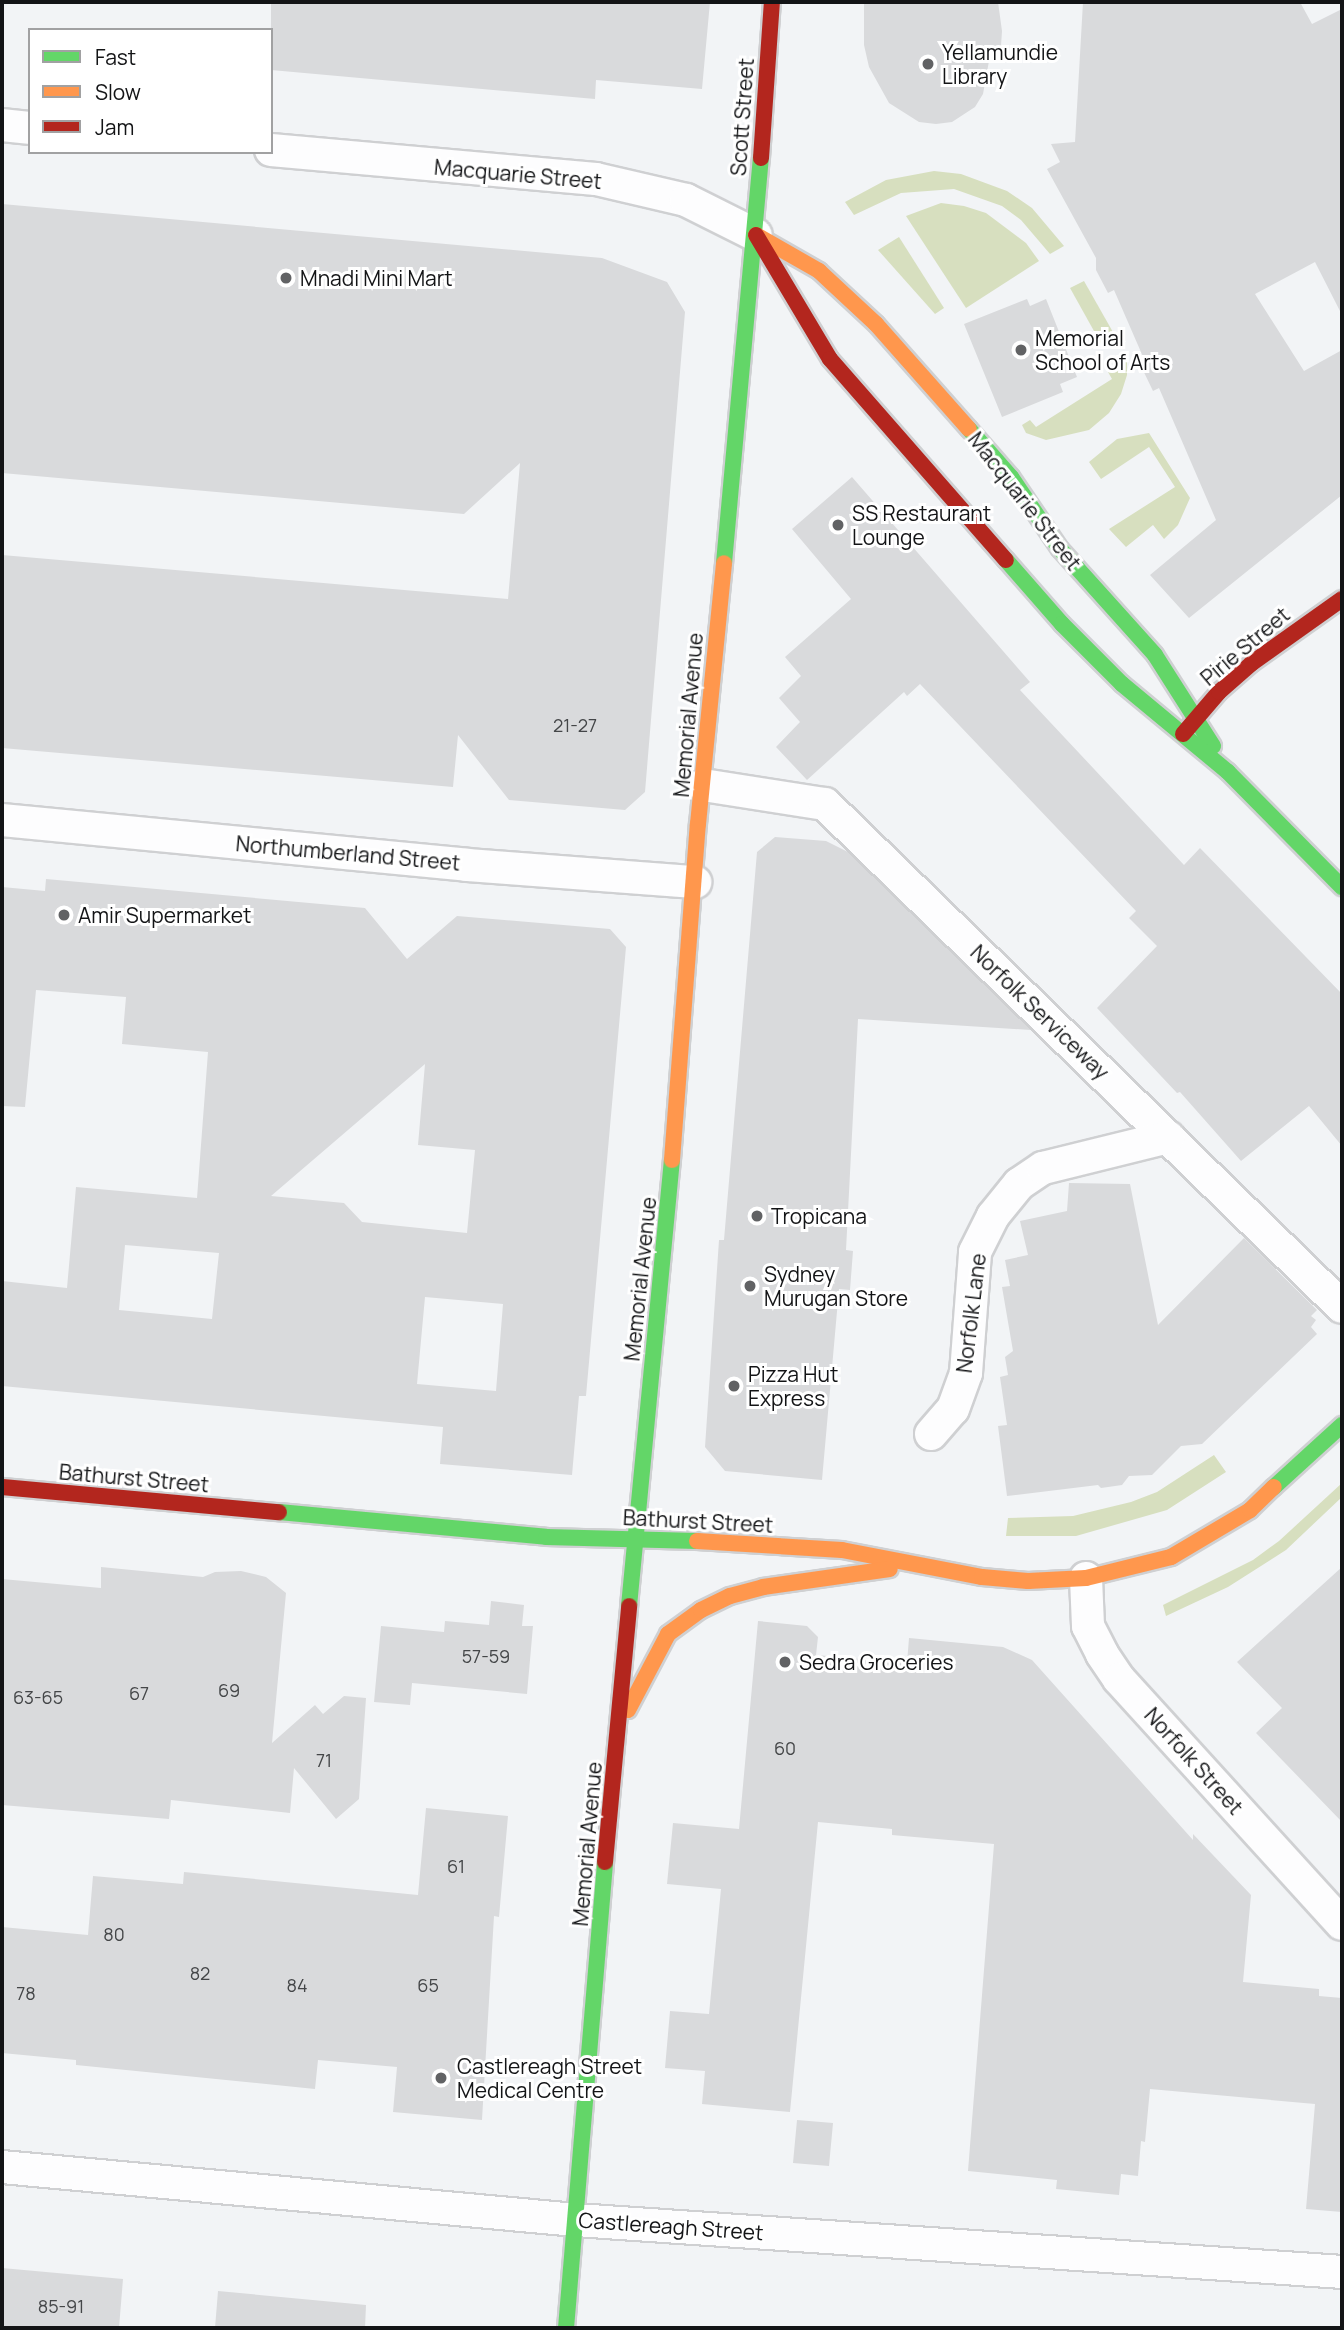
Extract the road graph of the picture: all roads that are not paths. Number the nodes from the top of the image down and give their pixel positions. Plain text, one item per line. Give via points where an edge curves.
1 (772, 2) edge
2 (2, 125) edge
3 (28, 128) edge
4 (273, 150) edge
5 (756, 235) junction
6 (1342, 599) edge
7 (1196, 718) junction
8 (1183, 734) junction
9 (1228, 772) junction
10 (703, 785) junction
11 (2, 820) edge
12 (695, 881) junction
13 (1342, 887) edge
14 (1168, 1137) junction
15 (1342, 1307) edge
16 (1342, 1425) edge
17 (932, 1434) dead end
18 (2, 1487) edge
19 (636, 1539) junction
20 (916, 1566) junction
21 (1086, 1578) junction
22 (617, 1736) junction
23 (1342, 1924) edge
24 (2, 2166) edge
25 (576, 2220) junction
26 (1342, 2272) edge
27 (566, 2328) edge

1 - 5 street, Scott Street
2 - 3 street
4 - 5 street, Macquarie Street via 596,179 686,200
5 - 7 street, Macquarie Street via 819,271 876,324 1011,477 1060,549 1155,655
5 - 8 street, Macquarie Street via 846,379 1062,624 1122,684
5 - 10 street, Memorial Avenue
6 - 7 street, Pirie Street via 1252,663
7 - 8 street, Pirie Street
7 - 9 street, Macquarie Street
8 - 9 street, Macquarie Street
9 - 13 street, Macquarie Street
10 - 12 street, Memorial Avenue
10 - 14 street, Norfolk Serviceway via 825,804
11 - 12 street, Northumberland Street
12 - 19 street, Memorial Avenue
14 - 15 street, Norfolk Serviceway
14 - 17 street, Norfolk Lane via 1043,1168 1018,1184 993,1216 975,1252 966,1373 953,1409
16 - 21 street, Bathurst Street via 1251,1510 1213,1535 1171,1557
18 - 19 street, Bathurst Street via 546,1537
19 - 20 street, Bathurst Street via 842,1550
19 - 22 street, Memorial Avenue
20 - 21 street, Bathurst Street via 1028,1581
20 - 22 street via 763,1587 701,1610 668,1634
21 - 23 street, Norfolk Street via 1088,1626 1119,1679
22 - 25 street, Memorial Avenue
24 - 25 street, Castlereagh Street
25 - 26 street, Castlereagh Street
25 - 27 street, Memorial Avenue

